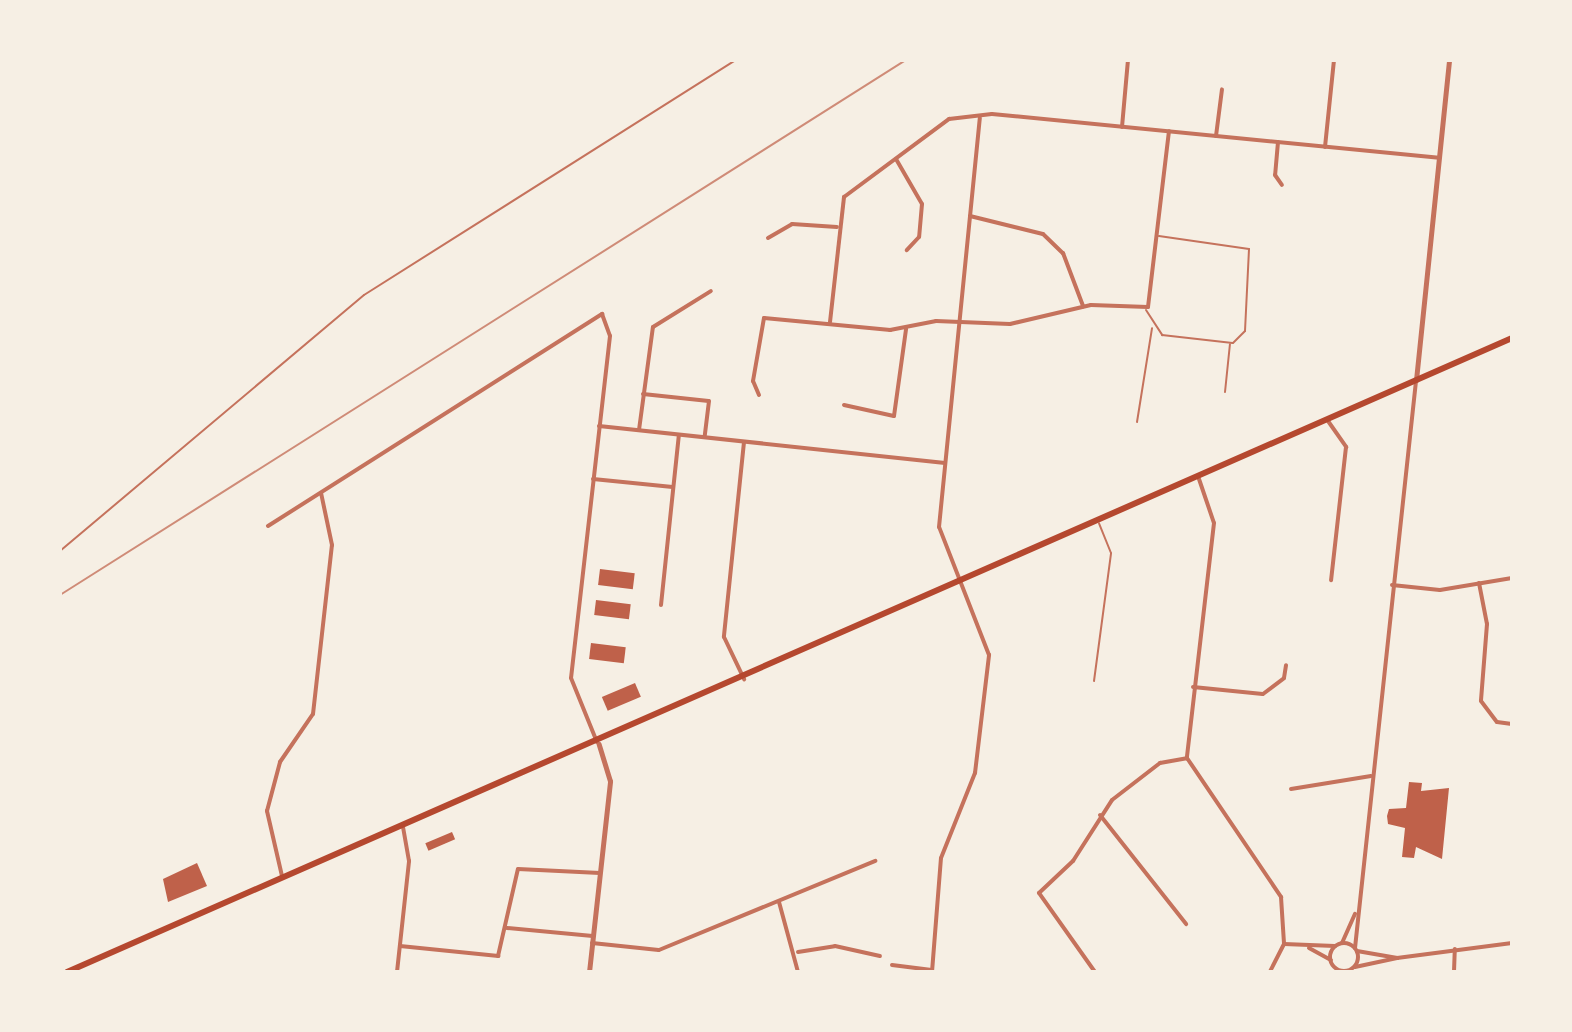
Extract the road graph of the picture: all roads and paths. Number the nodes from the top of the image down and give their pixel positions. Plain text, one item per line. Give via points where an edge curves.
1 (736, 60) edge
2 (1128, 60) edge
3 (1334, 60) edge
4 (1449, 60) edge
5 (1222, 89) dead end
6 (980, 118) junction
7 (1122, 127) junction
8 (1169, 131) junction
9 (1216, 136) junction
10 (1278, 142) junction
11 (1325, 147) junction
12 (1439, 158) junction
13 (896, 159) junction
14 (1282, 185) dead end
15 (970, 216) junction
16 (837, 227) junction
17 (1159, 236) junction
18 (768, 238) dead end
19 (907, 250) dead end
20 (711, 291) dead end
21 (1083, 306) junction
22 (1145, 308) junction
23 (830, 322) junction
24 (959, 323) junction
25 (1153, 327) junction
26 (906, 328) junction
27 (1512, 338) edge
28 (1231, 343) junction
29 (1416, 381) junction
30 (1225, 392) dead end
31 (643, 394) junction
32 (759, 395) dead end
33 (844, 405) dead end
34 (1328, 421) junction
35 (1137, 422) dead end
36 (599, 426) junction
37 (639, 430) junction
38 (679, 435) junction
39 (705, 438) junction
40 (744, 442) junction
41 (945, 463) junction
42 (593, 479) junction
43 (1199, 479) junction
44 (673, 487) junction
45 (321, 493) junction
46 (1099, 523) junction
47 (268, 526) dead end
48 (60, 551) edge
49 (1512, 578) edge
50 (1331, 580) dead end
51 (1479, 583) junction
52 (959, 584) junction
53 (1392, 585) junction
54 (661, 605) dead end
55 (1286, 665) dead end
56 (744, 679) junction
57 (1094, 681) dead end
58 (1193, 687) junction
59 (1512, 724) edge
60 (599, 744) junction
61 (1187, 758) junction
62 (1371, 776) junction
63 (1291, 789) dead end
64 (1100, 815) junction
65 (403, 828) junction
66 (875, 861) dead end
67 (600, 873) junction
68 (283, 879) junction
69 (779, 902) junction
70 (1356, 912) junction
71 (1186, 924) dead end
72 (507, 928) junction
73 (592, 940) junction
74 (1342, 943) junction
75 (1512, 943) edge
76 (1284, 944) junction
77 (400, 946) junction
78 (1335, 946) junction
79 (1309, 948) junction
80 (1455, 949) junction
81 (1356, 950) junction
82 (798, 952) junction
83 (880, 956) dead end
84 (1397, 958) junction
85 (892, 965) dead end
86 (1332, 966) edge
87 (1350, 970) edge
88 (932, 971) edge
89 (67, 972) edge
90 (397, 972) edge
91 (589, 972) edge
92 (798, 972) edge
93 (1095, 972) edge
94 (1270, 972) edge
95 (1454, 972) edge

1 - 48 lane via 364,295
2 - 7 street
3 - 11 street
4 - 12 street
5 - 9 street
6 - 7 street
6 - 13 street via 949,119
6 - 15 street
7 - 8 street
8 - 9 street
8 - 17 street
9 - 10 street
10 - 11 street
10 - 14 street via 1275,175
11 - 12 street
12 - 29 street
13 - 16 street via 844,197
13 - 19 street via 922,204 919,237
15 - 21 street via 1043,234 1063,253
15 - 24 street
16 - 18 street via 792,224
16 - 23 street
17 - 22 street
17 - 28 lane via 1249,249 1240,338
20 - 31 street via 653,327
21 - 22 street
21 - 24 street via 1010,324
22 - 25 lane
23 - 26 street
23 - 32 street via 762,319 753,381
24 - 26 street
24 - 41 street
25 - 28 lane via 1162,335
25 - 35 lane
26 - 33 street via 894,416
27 - 29 main road
28 - 30 lane
29 - 34 main road
29 - 53 street
31 - 37 street
31 - 39 street via 709,401
34 - 43 main road
34 - 50 street via 1346,447
36 - 37 street
36 - 42 street
36 - 45 street via 610,336 602,314
37 - 38 street
38 - 39 street
38 - 44 street
39 - 40 street
40 - 41 street
40 - 56 street via 724,637
41 - 52 street via 941,541
42 - 44 street
42 - 60 street via 571,678
43 - 46 main road
43 - 58 street via 1214,523
44 - 54 street
45 - 47 street
45 - 68 street via 332,545 313,714 280,762 267,811
46 - 52 main road
46 - 57 lane via 1111,553
49 - 51 street
51 - 53 street via 1440,590
51 - 59 street via 1487,624 1486,714
52 - 56 main road
52 - 88 street via 986,640 989,669 975,773 941,858
53 - 62 street
55 - 58 street via 1284,678 1263,694
56 - 60 main road
58 - 61 street
60 - 65 main road
60 - 67 street via 610,781
61 - 64 street via 1160,763
61 - 76 street via 1269,872 1281,897
62 - 63 street
62 - 70 street
64 - 71 street
64 - 93 street via 1073,861 1039,893
65 - 68 main road
65 - 77 street via 409,861
66 - 69 street
67 - 72 street via 518,869
67 - 73 street
68 - 89 main road
69 - 73 street via 659,950
69 - 82 street
70 - 74 street
70 - 81 street
72 - 73 street
72 - 77 street via 500,955
73 - 91 street
74 - 78 street
74 - 81 street
75 - 80 street
76 - 79 street
76 - 94 street
77 - 90 street
78 - 79 street
78 - 86 street
79 - 86 street
80 - 84 street
80 - 95 street
81 - 84 street
81 - 87 street
82 - 83 street via 835,946
82 - 92 street
84 - 87 street
85 - 88 street
86 - 87 street

